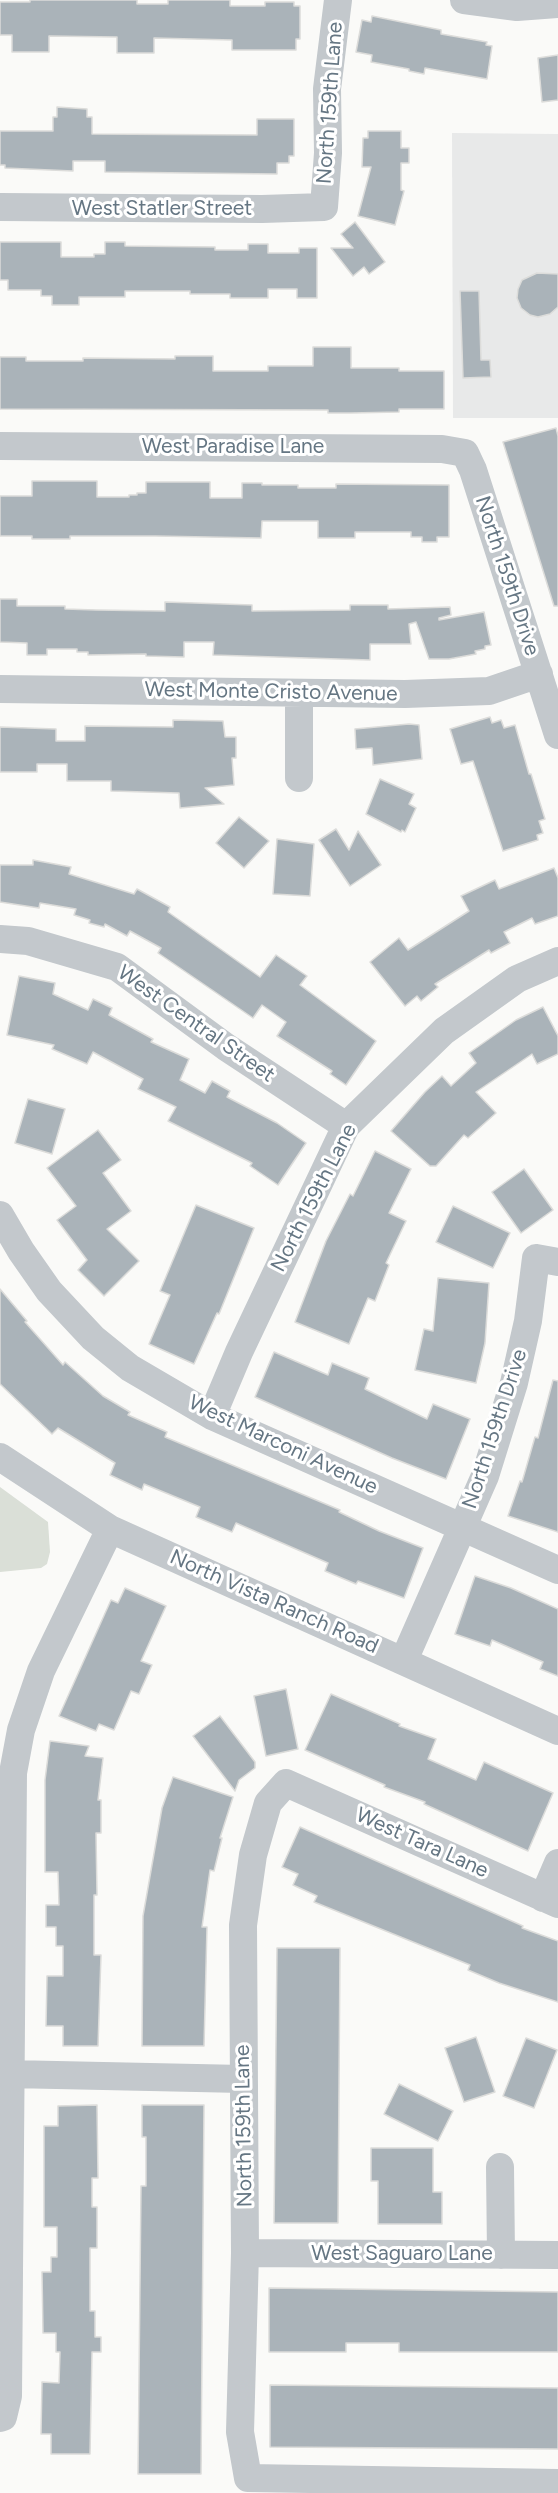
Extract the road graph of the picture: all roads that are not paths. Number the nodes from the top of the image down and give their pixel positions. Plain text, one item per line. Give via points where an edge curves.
1 (338, 0) edge
2 (464, 0) edge
3 (558, 4) edge
4 (0, 207) edge
5 (324, 207) joint
6 (0, 446) edge
7 (465, 453) joint
8 (539, 674) junction
9 (0, 689) edge
10 (299, 693) junction
11 (558, 735) edge
12 (299, 778) dead end
13 (0, 939) edge
14 (558, 961) edge
15 (346, 1126) junction
16 (0, 1215) edge
17 (547, 1260) edge
18 (212, 1416) junction
19 (0, 1457) edge
20 (463, 1527) junction
21 (110, 1529) junction
22 (558, 1570) edge
23 (404, 1660) junction
24 (10, 1729) edge
25 (558, 1731) edge
26 (286, 1783) joint
27 (558, 1863) edge
28 (551, 1901) edge
29 (6, 1959) edge
30 (10, 2074) junction
31 (243, 2079) junction
32 (500, 2167) dead end
33 (5, 2191) edge
34 (245, 2253) junction
35 (501, 2255) junction
36 (558, 2255) edge
37 (1, 2417) edge
38 (558, 2482) edge

1 - 5 street, North 159th Lane via 327,89
2 - 3 street via 517,7
4 - 5 street, West Statler Street
6 - 7 street, West Paradise Lane via 442,449
7 - 8 street, North 159th Drive
8 - 10 street, West Monte Cristo Avenue via 489,691
8 - 11 street, North 159th Drive
9 - 10 street, West Monte Cristo Avenue
10 - 12 street
13 - 15 street, West Central Street via 28,941 117,967 226,1047
14 - 15 street, North 159th Lane via 517,979 444,1031
15 - 18 street, North 159th Lane
16 - 18 street, West Marconi Avenue via 39,1278 93,1338 130,1368
17 - 20 street, North 159th Drive via 485,1476
18 - 20 street, West Marconi Avenue
19 - 21 street, North Vista Ranch Road
20 - 22 street, West Marconi Avenue
20 - 23 street, North 159th Drive
21 - 23 street, North Vista Ranch Road
21 - 24 street
23 - 25 street, North Vista Ranch Road
24 - 29 street via 13,1773
26 - 28 street, West Tara Lane
26 - 31 street, North 159th Lane via 268,1803 253,1855 243,1925
27 - 28 street
29 - 30 street
30 - 31 street
30 - 33 street
31 - 34 street, North 159th Lane
32 - 35 street
33 - 37 street via 8,2396
34 - 35 street, West Saguaro Lane
34 - 38 street, North 159th Lane via 240,2432 248,2478
35 - 36 street, West Saguaro Lane

